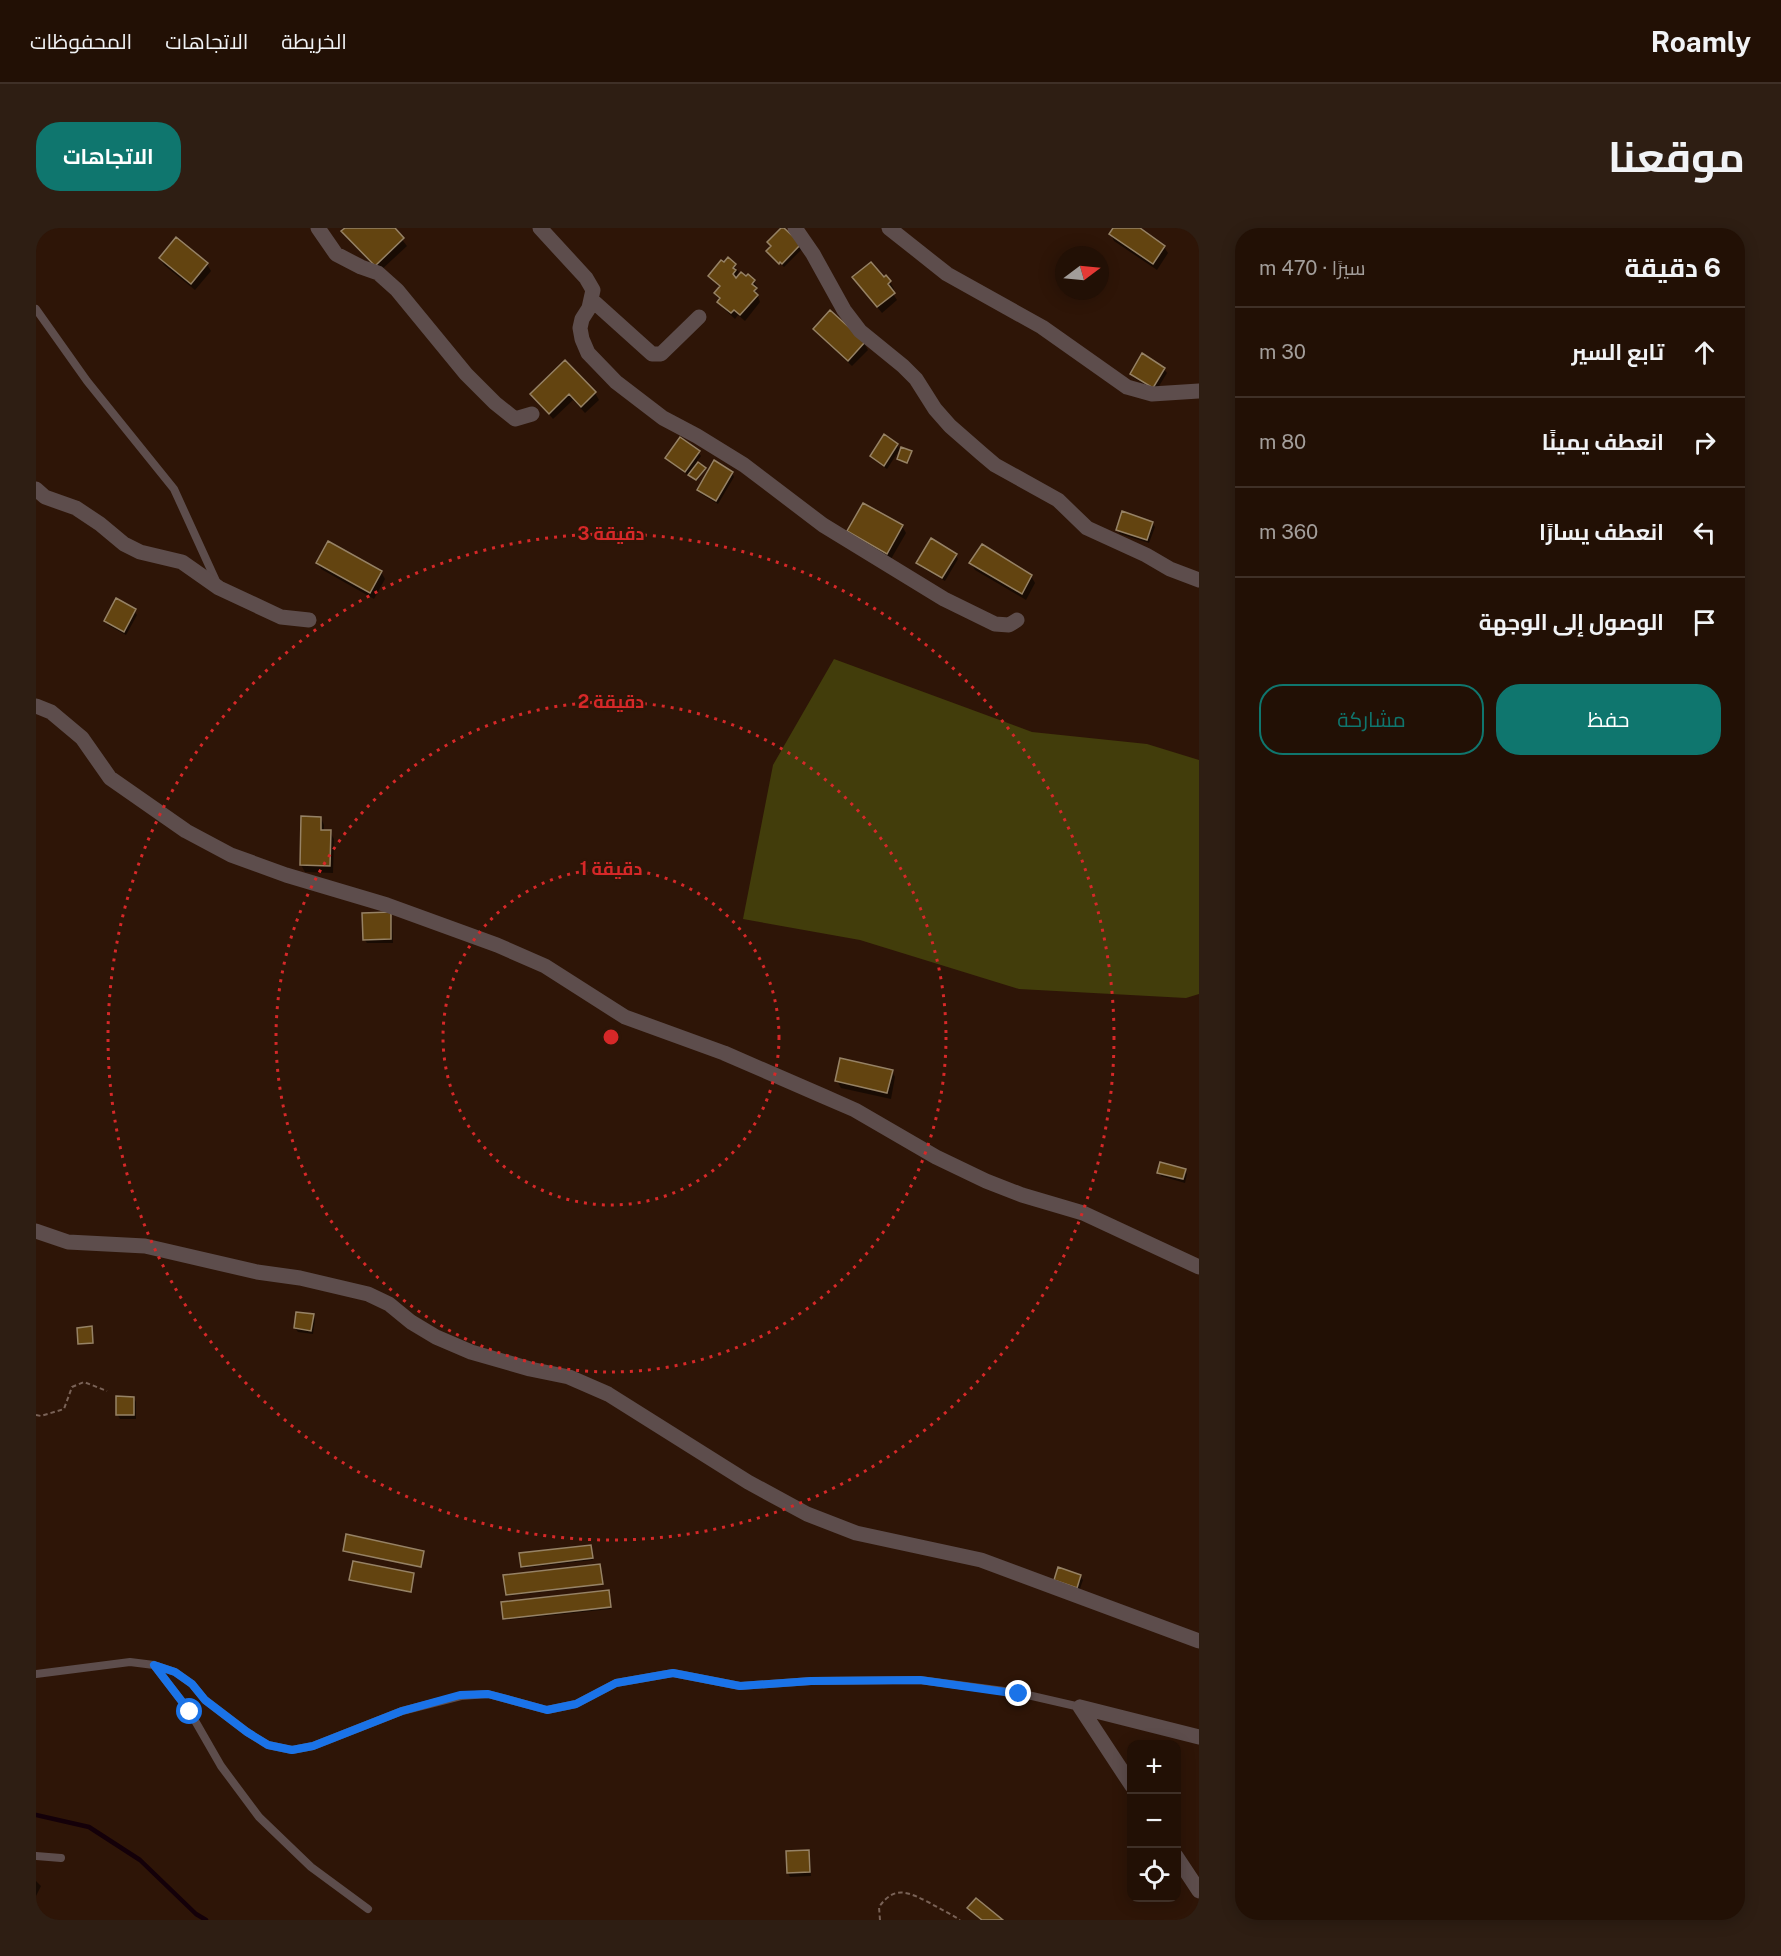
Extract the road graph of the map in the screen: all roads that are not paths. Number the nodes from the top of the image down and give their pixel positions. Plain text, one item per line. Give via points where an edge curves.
1 (318, 228) edge
2 (540, 228) edge
3 (795, 228) edge
4 (889, 228) edge
5 (592, 300) junction
6 (36, 309) edge
7 (699, 317) dead end
8 (1199, 391) edge
9 (532, 414) dead end
10 (36, 489) edge
11 (1199, 580) edge
12 (219, 588) junction
13 (309, 620) dead end
14 (1017, 620) dead end
15 (36, 706) edge
16 (36, 1231) edge
17 (1199, 1267) edge
18 (1199, 1641) edge
19 (154, 1665) junction
20 (36, 1674) edge
21 (1080, 1707) junction
22 (1199, 1737) edge
23 (1127, 1780) edge
24 (36, 1856) edge
25 (61, 1858) dead end
26 (1181, 1865) edge
27 (1199, 1892) edge
28 (368, 1909) dead end

1 - 9 street via 336,254 378,273 397,290 495,403 515,419
2 - 5 street via 586,278 593,290
3 - 11 street via 860,331 916,379 950,426 982,454 1058,500 1087,528
4 - 8 street via 947,274 1042,327 1126,387 1152,394
5 - 7 street via 652,354 661,354
5 - 14 street via 580,328 588,352 616,382 663,418 744,465 823,525 944,599 995,624 1009,625
6 - 12 lane via 87,381 174,489
10 - 12 street via 45,497 76,508 124,544 182,562
12 - 13 street via 281,617
15 - 17 street via 51,712 82,738 110,778 186,831 231,855 497,945 545,966 625,1017 724,1053 855,1110 986,1181 1083,1213
16 - 18 street via 68,1242 145,1246 368,1294 436,1337 471,1352 569,1377 608,1394 748,1482 807,1514 856,1533 981,1560
19 - 20 lane via 130,1662
19 - 21 lane via 175,1672 192,1684 205,1700 261,1741 292,1750 460,1695 488,1694 547,1710 576,1704 616,1683 673,1673 740,1686 920,1680
19 - 28 lane via 259,1817 311,1867
21 - 22 street
21 - 23 street
24 - 25 lane
26 - 27 street

